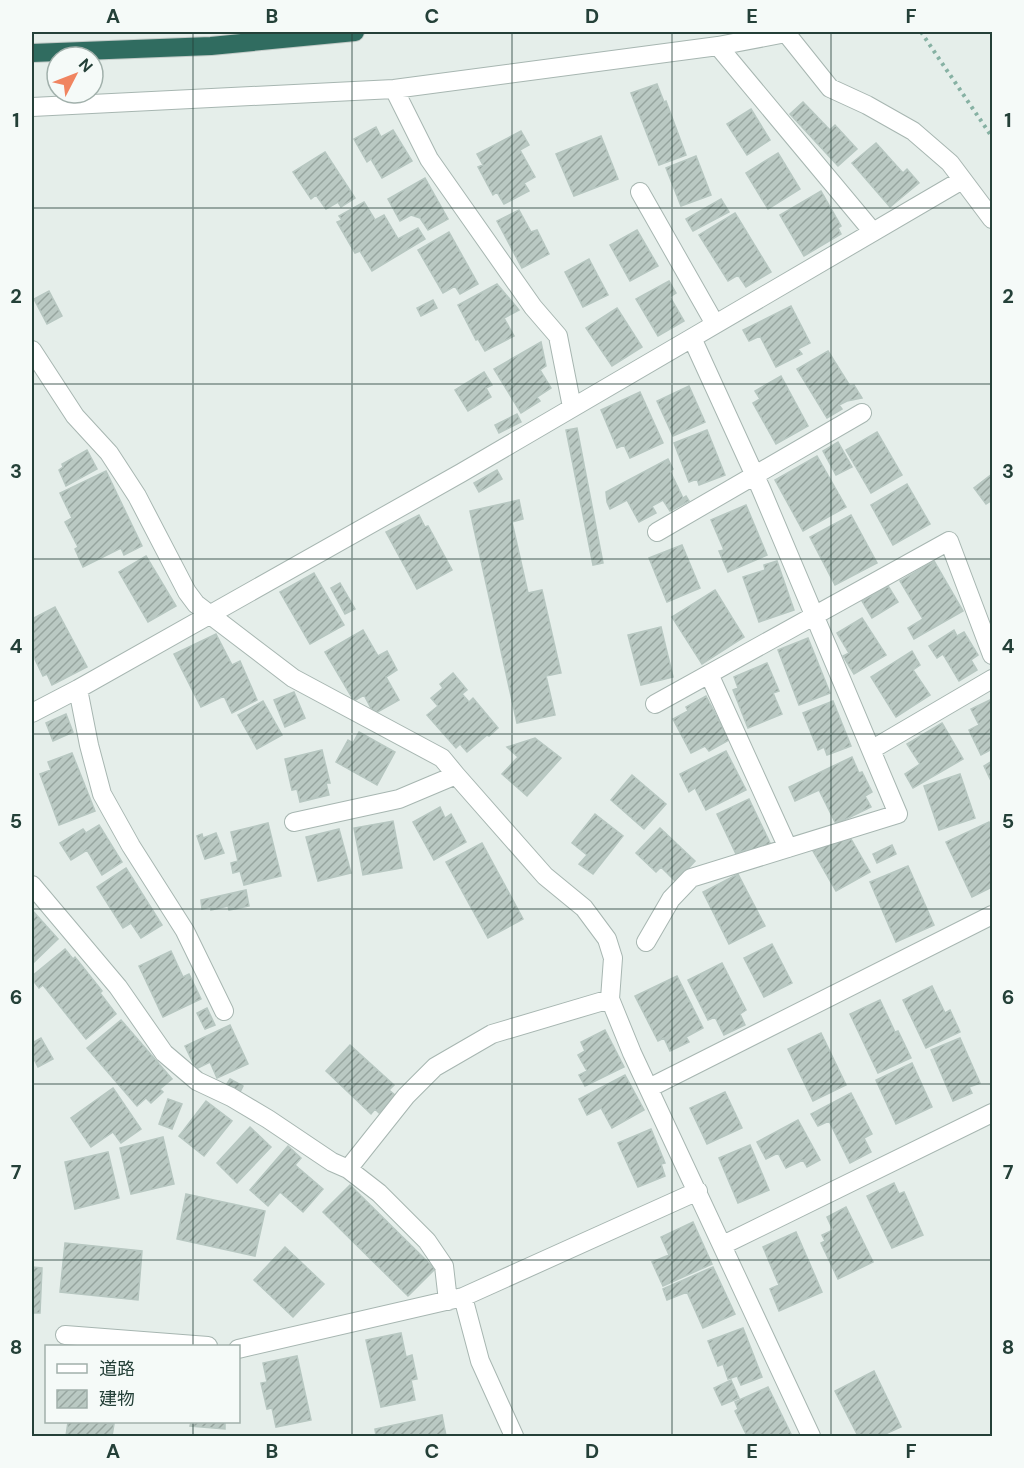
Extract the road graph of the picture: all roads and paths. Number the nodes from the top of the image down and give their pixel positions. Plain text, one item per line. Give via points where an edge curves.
1 (355, 32) edge
2 (921, 32) edge
3 (718, 46) junction
4 (32, 53) edge
5 (394, 89) junction
6 (32, 107) edge
7 (993, 137) edge
8 (962, 180) junction
9 (640, 192) dead end
10 (993, 219) edge
11 (873, 232) junction
12 (715, 324) junction
13 (692, 338) junction
14 (32, 350) edge
15 (572, 407) junction
16 (862, 413) dead end
17 (754, 474) junction
18 (657, 532) dead end
19 (209, 614) junction
20 (813, 615) junction
21 (993, 655) edge
22 (709, 674) junction
23 (993, 679) edge
24 (78, 689) junction
25 (656, 704) dead end
26 (32, 712) edge
27 (871, 750) junction
28 (456, 775) junction
29 (294, 822) dead end
30 (788, 848) junction
31 (32, 885) edge
32 (993, 915) edge
33 (646, 942) dead end
34 (610, 999) junction
35 (224, 1011) dead end
36 (649, 1088) junction
37 (993, 1113) edge
38 (348, 1169) junction
39 (698, 1191) junction
40 (723, 1245) junction
41 (455, 1299) junction
42 (65, 1335) dead end
43 (184, 1345) edge
44 (240, 1349) edge
45 (514, 1437) edge
46 (811, 1437) edge

1 - 4 highway via 211,46
2 - 7 path
3 - 5 street
3 - 8 street via 786,33 830,88 913,131 950,163
3 - 11 street
5 - 6 street
5 - 15 street via 429,159 532,307 558,336
8 - 10 street
8 - 11 street
9 - 12 street
11 - 12 street
12 - 13 street
13 - 15 street
13 - 17 street
14 - 19 street via 75,416 109,453 138,496 187,592
15 - 19 street
16 - 17 street
17 - 18 street
17 - 20 street
19 - 24 street
19 - 28 street via 293,678 442,758
20 - 21 street via 949,541
20 - 22 street
20 - 27 street
22 - 25 street
22 - 30 street
23 - 27 street
24 - 26 street
24 - 35 street via 102,794 185,931
27 - 30 street via 898,814
28 - 29 street via 399,799
28 - 34 street via 545,876 584,908 607,939 613,958
30 - 33 street via 691,878 671,899
31 - 38 street via 118,987 164,1053 196,1080 231,1097
32 - 36 street
34 - 36 street
34 - 38 street via 492,1034 435,1068 406,1096
36 - 39 street
37 - 40 street
38 - 41 street via 379,1193 427,1241 444,1266
39 - 40 street
39 - 41 street
40 - 46 street
41 - 44 street
41 - 45 street
42 - 43 street

